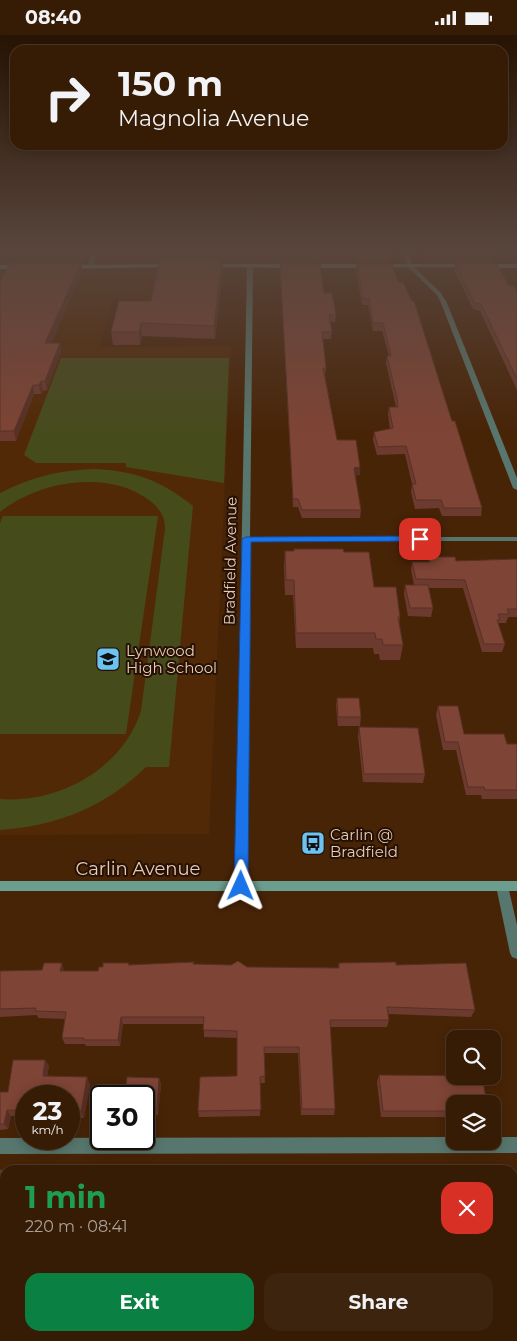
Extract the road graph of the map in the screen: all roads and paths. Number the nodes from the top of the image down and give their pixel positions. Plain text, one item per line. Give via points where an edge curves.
1 (249, 311) edge
2 (447, 311) edge
3 (517, 488) edge
4 (246, 539) junction
5 (517, 539) edge
6 (0, 886) edge
7 (241, 886) junction
8 (502, 886) junction
9 (517, 886) edge
10 (517, 953) edge
11 (517, 1145) edge
12 (0, 1146) edge

1 - 4 street, Bradfield Avenue
2 - 3 street
4 - 5 street
4 - 7 street, Bradfield Avenue
6 - 7 street, Carlin Avenue
7 - 8 street, Carlin Avenue
8 - 9 street, Carlin Avenue
8 - 10 street
11 - 12 street

